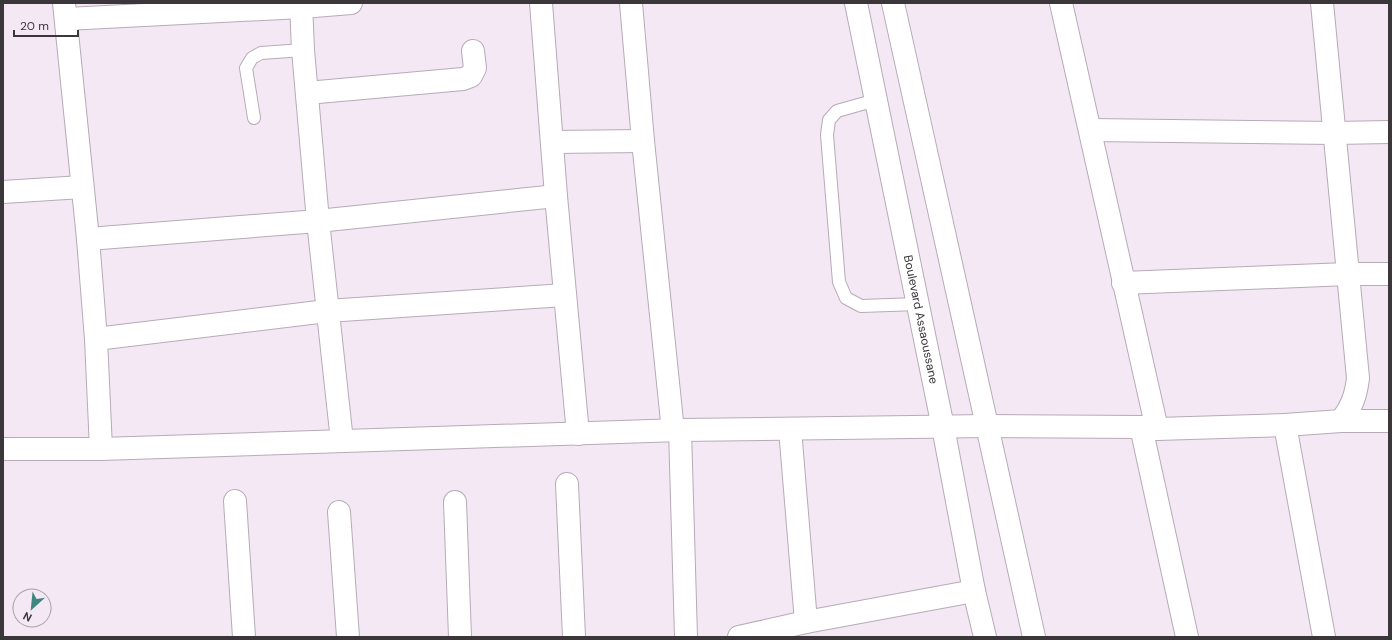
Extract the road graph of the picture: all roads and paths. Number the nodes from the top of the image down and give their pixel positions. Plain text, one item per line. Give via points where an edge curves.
1 (351, 3) edge
2 (541, 3) edge
3 (631, 3) edge
4 (856, 3) edge
5 (893, 3) edge
6 (1061, 3) edge
7 (1322, 3) edge
8 (302, 5) edge
9 (65, 11) edge
10 (303, 50) junction
11 (473, 51) dead end
12 (307, 93) junction
13 (876, 100) junction
14 (254, 118) dead end
15 (1090, 130) junction
16 (1389, 132) edge
17 (1334, 133) junction
18 (643, 141) junction
19 (552, 142) junction
20 (82, 187) junction
21 (3, 192) edge
22 (556, 196) junction
23 (318, 222) junction
24 (88, 239) junction
25 (1348, 274) junction
26 (1389, 274) edge
27 (1123, 283) junction
28 (565, 295) junction
29 (918, 304) junction
30 (328, 311) junction
31 (96, 339) junction
32 (1341, 421) junction
33 (1389, 422) edge
34 (1285, 425) junction
35 (987, 426) junction
36 (943, 427) junction
37 (1149, 428) junction
38 (790, 429) junction
39 (676, 431) junction
40 (578, 434) junction
41 (342, 441) junction
42 (3, 449) edge
43 (101, 449) junction
44 (567, 484) dead end
45 (234, 501) dead end
46 (455, 502) dead end
47 (339, 512) dead end
48 (974, 591) junction
49 (806, 622) junction
50 (244, 637) edge
51 (348, 637) edge
52 (460, 637) edge
53 (574, 637) edge
54 (686, 637) edge
55 (738, 637) edge
56 (985, 637) edge
57 (1034, 637) edge
58 (1187, 637) edge
59 (1324, 637) edge

1 - 8 street
2 - 19 street
3 - 18 street
4 - 13 street, Boulevard Assaoussane
5 - 35 street
6 - 15 street
7 - 17 street
8 - 9 street
8 - 10 street
9 - 20 street
10 - 12 street
10 - 14 lane via 261,53 252,58 246,68
11 - 12 street via 474,68 471,76
12 - 23 street
13 - 29 street, Boulevard Assaoussane
13 - 29 lane via 838,111 829,120 827,135 839,282 846,298 861,306
15 - 17 street
15 - 27 street
16 - 17 street
17 - 25 street
18 - 19 street
18 - 39 street
19 - 22 street
20 - 21 street
20 - 24 street
22 - 23 street
22 - 28 street
23 - 24 street
23 - 30 street
24 - 31 street
25 - 26 street
25 - 27 street
25 - 32 street via 1358,378 1354,401
27 - 37 street
28 - 30 street
28 - 40 street
29 - 36 street, Boulevard Assaoussane
30 - 31 street
30 - 41 street
31 - 43 street
32 - 33 street
32 - 34 street
34 - 37 street
34 - 59 street
35 - 36 street
35 - 37 street
35 - 57 street
36 - 38 street
36 - 48 street, Boulevard Assaoussane
37 - 58 street
38 - 39 street
38 - 49 street
39 - 40 street
39 - 54 street
40 - 41 street
41 - 43 street
42 - 43 street
44 - 53 street
45 - 50 street
46 - 52 street
47 - 51 street
48 - 49 street
48 - 56 street, Boulevard Assaoussane
49 - 55 street

